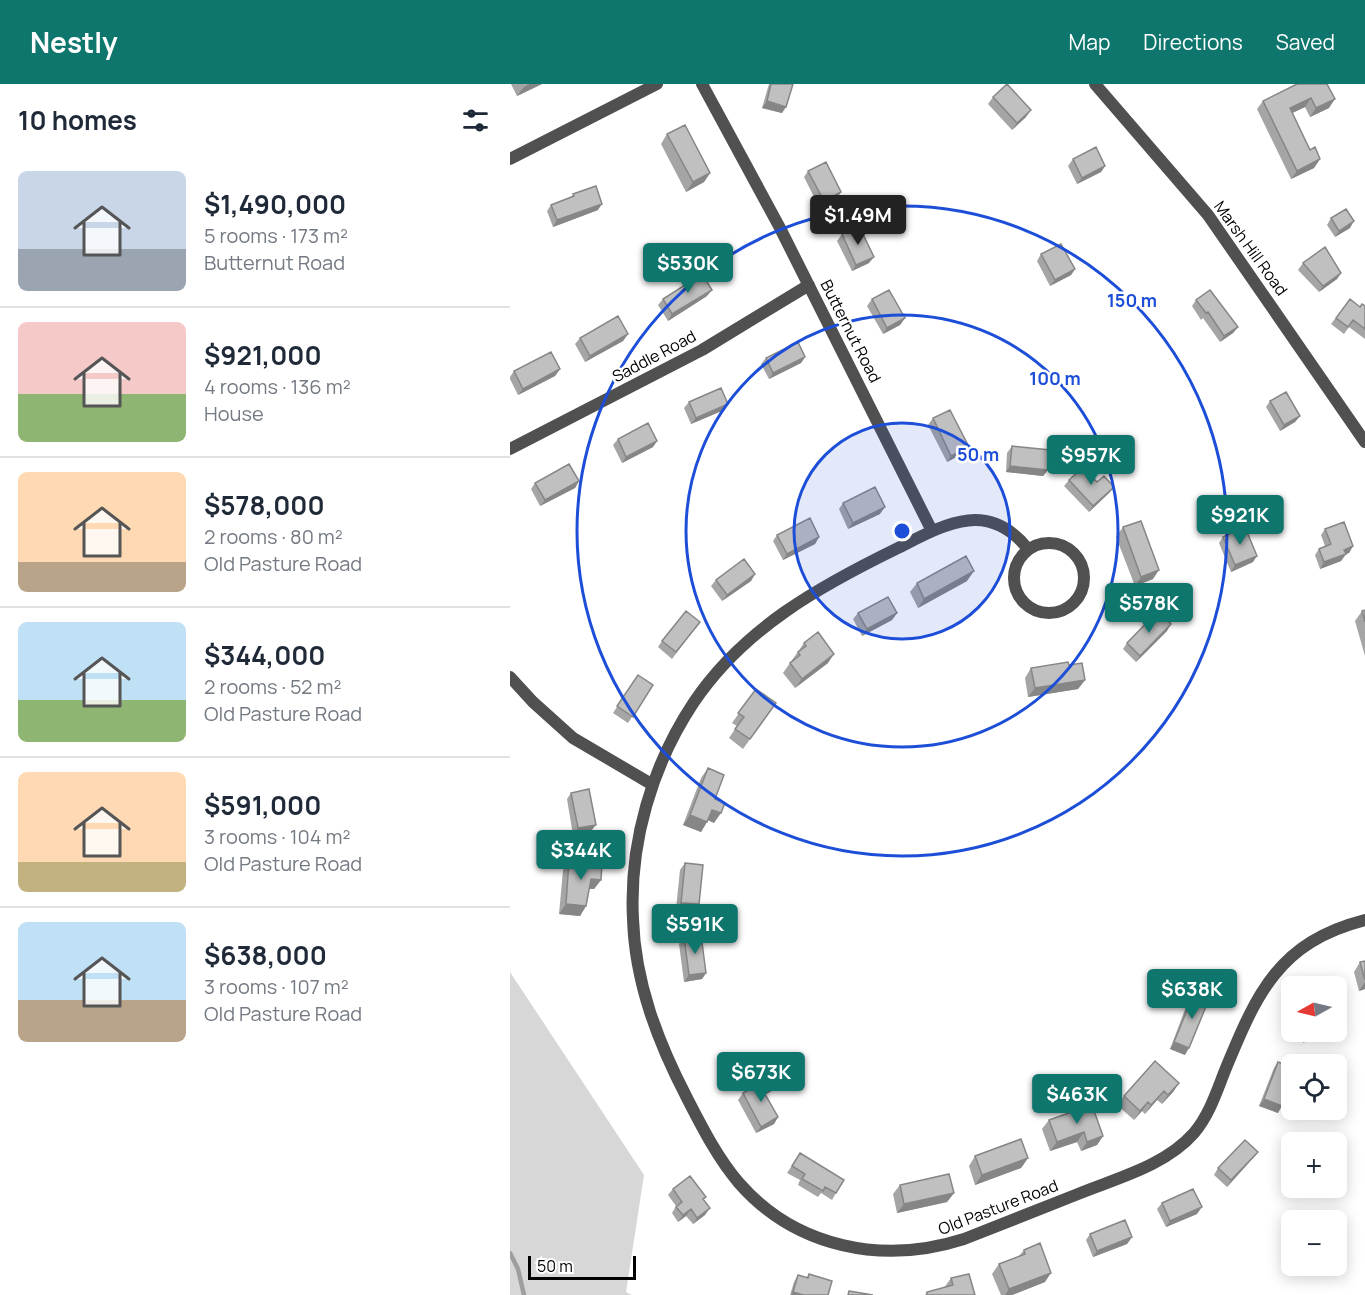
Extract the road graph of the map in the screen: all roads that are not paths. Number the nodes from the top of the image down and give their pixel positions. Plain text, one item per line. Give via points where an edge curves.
1 (657, 84) edge
2 (702, 84) edge
3 (1095, 84) edge
4 (510, 159) edge
5 (809, 285) junction
6 (1365, 442) edge
7 (510, 449) edge
8 (932, 531) junction
9 (1028, 549) junction
10 (510, 677) edge
11 (653, 785) junction
12 (1365, 920) edge

1 - 4 street
2 - 5 street, Butternut Road
3 - 6 street, Marsh Hill Road via 1208,216
5 - 7 street, Saddle Road via 702,350
5 - 8 street, Butternut Road
8 - 9 street, Old Pasture Road via 962,521 987,520 1010,530
8 - 11 street, Old Pasture Road via 811,594 752,636 693,704 660,764
9 - 9 street via 1015,570 1018,594 1037,611 1054,612 1070,606 1083,585 1083,568 1074,554 1052,543
10 - 11 street via 573,738
11 - 12 street, Old Pasture Road via 635,862 633,920 640,977 655,1030 708,1138 738,1182 790,1225 853,1249 898,1252 943,1246 1138,1170 1168,1154 1204,1118 1249,1012 1273,975 1289,958 1324,934

